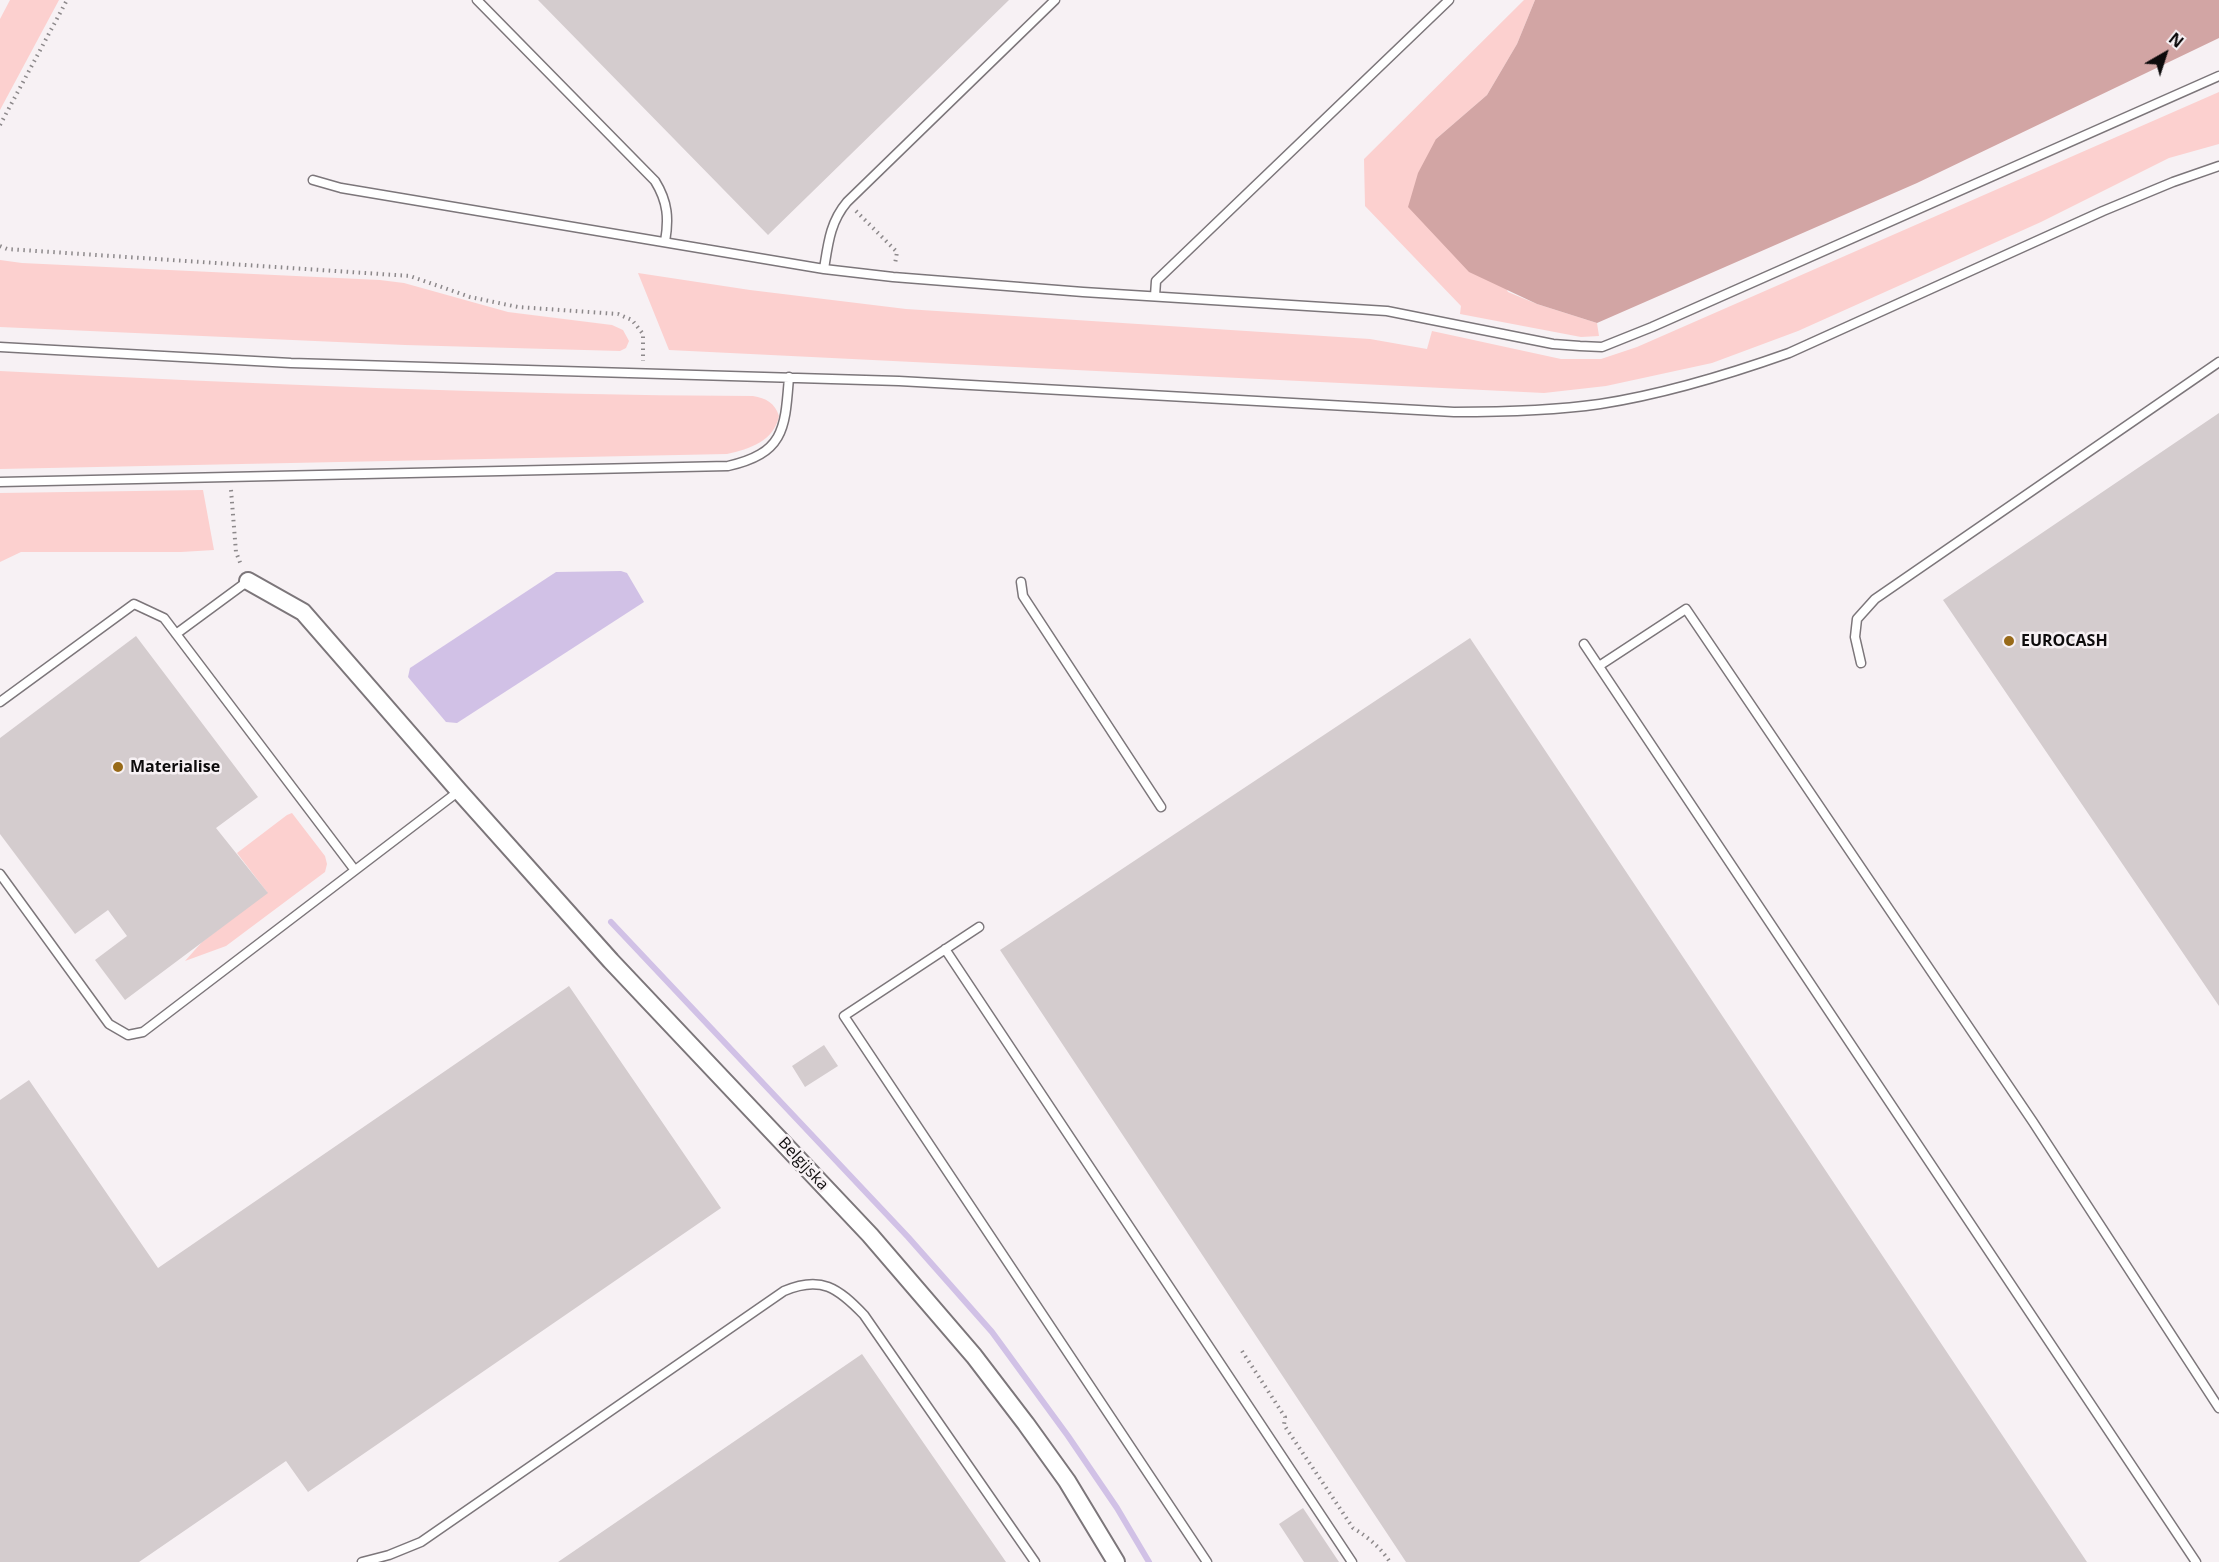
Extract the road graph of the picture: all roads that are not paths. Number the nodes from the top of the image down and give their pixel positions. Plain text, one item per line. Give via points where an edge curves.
1 (477, 0) edge
2 (1054, 0) edge
3 (1449, 0) edge
4 (2219, 76) edge
5 (2219, 166) edge
6 (313, 180) dead end
7 (665, 242) junction
8 (824, 269) junction
9 (1155, 296) junction
10 (0, 347) edge
11 (2219, 362) edge
12 (789, 377) junction
13 (0, 482) edge
14 (248, 581) joint
15 (1021, 582) dead end
16 (176, 634) junction
17 (1584, 644) dead end
18 (1861, 663) dead end
19 (1599, 666) junction
20 (0, 702) edge
21 (459, 791) junction
22 (1161, 807) dead end
23 (354, 869) junction
24 (0, 874) edge
25 (979, 927) dead end
26 (945, 949) junction
27 (2219, 1408) edge
28 (363, 1562) edge
29 (1035, 1562) edge
30 (1116, 1562) edge
31 (1207, 1562) edge
32 (1352, 1562) edge
33 (2196, 1562) edge

1 - 7 lane via 655,181 667,207
2 - 8 lane via 847,202 831,229
3 - 9 lane via 1156,281
4 - 9 lane via 1602,346 1553,344 1387,311
5 - 12 lane via 2103,212 1789,353 1690,385 1599,404 1454,412
6 - 7 lane via 341,188
7 - 8 lane
8 - 9 lane
10 - 12 lane via 291,363
11 - 18 lane via 1875,599 1857,619 1855,637
12 - 13 lane via 779,437 748,461 728,466
14 - 16 lane
14 - 21 street, Belgijska via 303,612
15 - 22 lane via 1023,596
16 - 20 lane via 164,618 134,604
16 - 23 lane
17 - 19 lane
19 - 27 lane via 1686,609 2033,1122
19 - 33 lane
21 - 23 lane
21 - 30 street, Belgijska via 611,961 870,1235 974,1356 1067,1481
23 - 24 lane via 143,1032 128,1035 109,1024
25 - 26 lane
26 - 31 lane via 844,1016
26 - 32 lane
28 - 29 lane via 421,1542 784,1291 812,1283 830,1286 846,1295 864,1315

